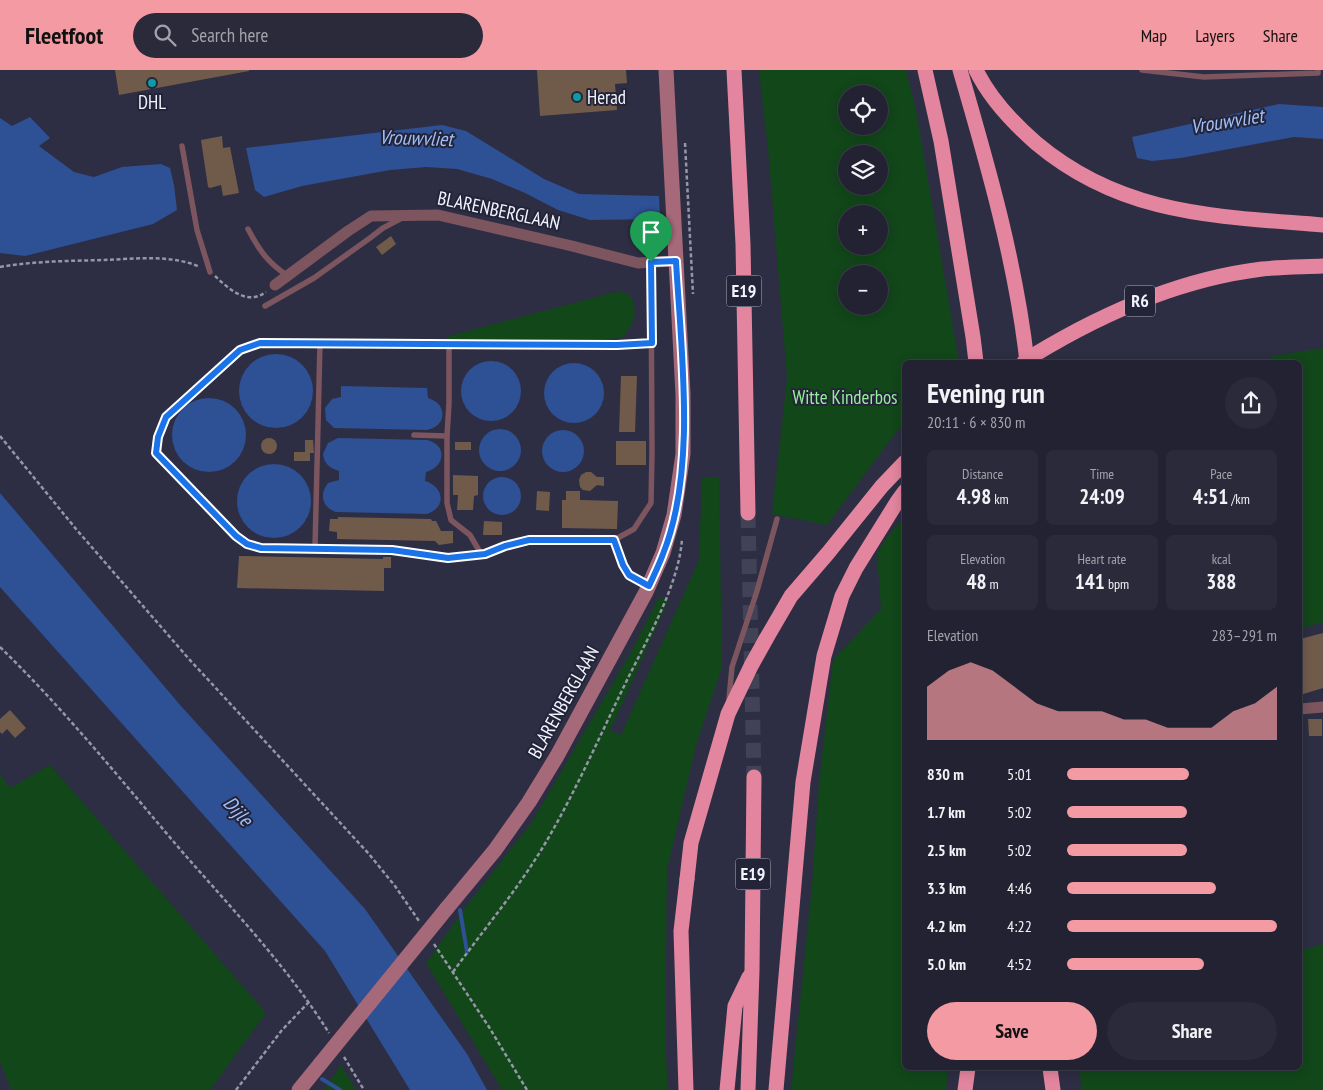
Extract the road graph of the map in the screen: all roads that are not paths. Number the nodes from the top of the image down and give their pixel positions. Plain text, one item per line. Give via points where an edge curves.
1 (666, 70) edge
2 (734, 70) edge
3 (925, 70) edge
4 (960, 70) edge
5 (976, 70) edge
6 (1142, 70) edge
7 (1318, 70) edge
8 (182, 146) dead end
9 (404, 217) junction
10 (1323, 225) edge
11 (248, 229) dead end
12 (676, 261) junction
13 (651, 262) junction
14 (1323, 266) edge
15 (210, 272) road end
16 (288, 276) junction
17 (274, 286) road end
18 (265, 306) dead end
19 (320, 343) junction
20 (652, 343) junction
21 (449, 344) junction
22 (976, 360) edge
23 (1028, 360) edge
24 (1030, 360) edge
25 (414, 435) dead end
26 (447, 436) junction
27 (902, 465) edge
28 (902, 496) edge
29 (748, 513) tunnel mouth
30 (777, 519) dead end
31 (614, 540) junction
32 (315, 548) junction
33 (481, 554) junction
34 (656, 588) junction
35 (1323, 707) edge
36 (1302, 709) edge
37 (728, 714) junction
38 (754, 777) tunnel mouth
39 (752, 971) junction
40 (968, 1070) edge
41 (1050, 1070) edge
42 (299, 1090) edge
43 (686, 1090) edge
44 (727, 1090) edge
45 (748, 1090) edge
46 (776, 1090) edge
47 (964, 1090) edge
48 (1053, 1090) edge

1 - 12 street, BLARENBERGLAAN
2 - 29 highway, E19 via 743,244
3 - 22 highway via 946,168
4 - 23 highway via 1000,213
5 - 10 highway via 1005,114 1026,134 1071,168 1114,191 1146,203 1211,215
6 - 7 lane via 1204,77 1318,74
8 - 15 lane via 197,230
9 - 13 street, BLARENBERGLAAN via 438,215 638,263
9 - 16 street, BLARENBERGLAAN via 371,216
9 - 18 lane via 374,234 314,278
11 - 16 lane via 267,260
12 - 13 street, BLARENBERGLAAN
12 - 34 street, BLARENBERGLAAN via 683,454 674,514
13 - 20 lane
14 - 24 highway, R6 via 1262,269 1181,287 1096,319
16 - 17 street, BLARENBERGLAAN
19 - 21 lane
19 - 32 lane
19 - 32 lane via 260,343 240,350 166,417 156,453 247,544 261,548
20 - 21 lane
20 - 31 lane via 651,503 634,529
21 - 26 lane
25 - 26 lane
26 - 33 lane via 447,503 451,520 470,535
27 - 37 highway, bridge via 791,596
28 - 46 highway via 842,596 824,656 803,782
30 - 37 lane, bridge via 732,667
31 - 33 lane via 529,540
31 - 34 lane via 629,575
32 - 33 lane via 392,550 448,558
34 - 42 street, BLARENBERGLAAN, bridge via 529,802 494,850
35 - 36 street
37 - 43 highway, bridge via 691,843 681,931
38 - 39 highway, E19
39 - 44 highway via 735,1006
39 - 45 highway, E19
40 - 47 highway
41 - 48 highway

